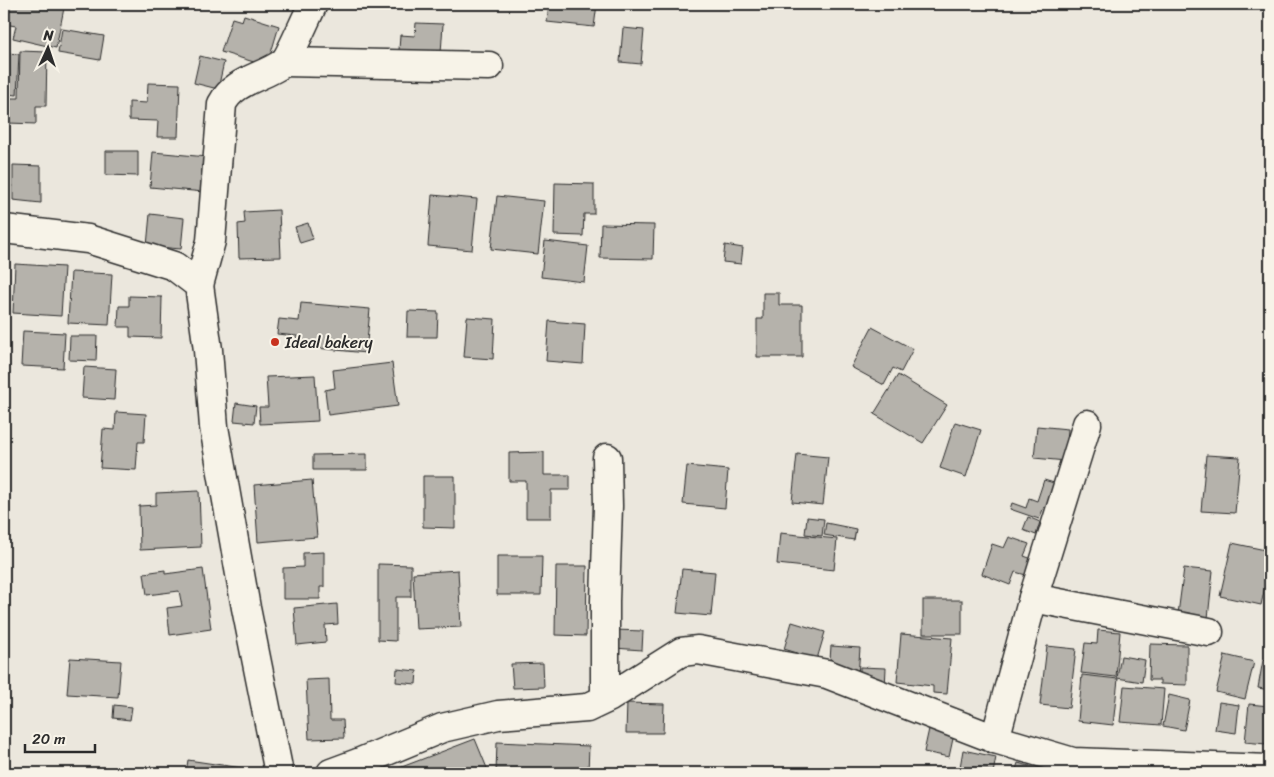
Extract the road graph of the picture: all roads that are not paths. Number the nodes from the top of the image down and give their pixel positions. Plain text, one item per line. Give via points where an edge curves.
1 (313, 4) edge
2 (284, 62) junction
3 (489, 66) dead end
4 (4, 229) edge
5 (199, 285) junction
6 (1087, 424) dead end
7 (606, 458) dead end
8 (1033, 598) junction
9 (1210, 632) dead end
10 (606, 699) junction
11 (995, 739) junction
12 (1270, 769) edge
13 (279, 773) edge
14 (331, 773) edge

1 - 2 street
2 - 3 street
2 - 5 street via 234,88 222,104 211,241
4 - 5 street via 88,239 134,252 174,266
5 - 13 street via 214,427
6 - 8 street
7 - 10 street
8 - 9 street
8 - 11 street
10 - 11 street via 681,652 698,650 827,674
10 - 14 street via 587,708 498,715 442,728
11 - 12 street via 1073,762

